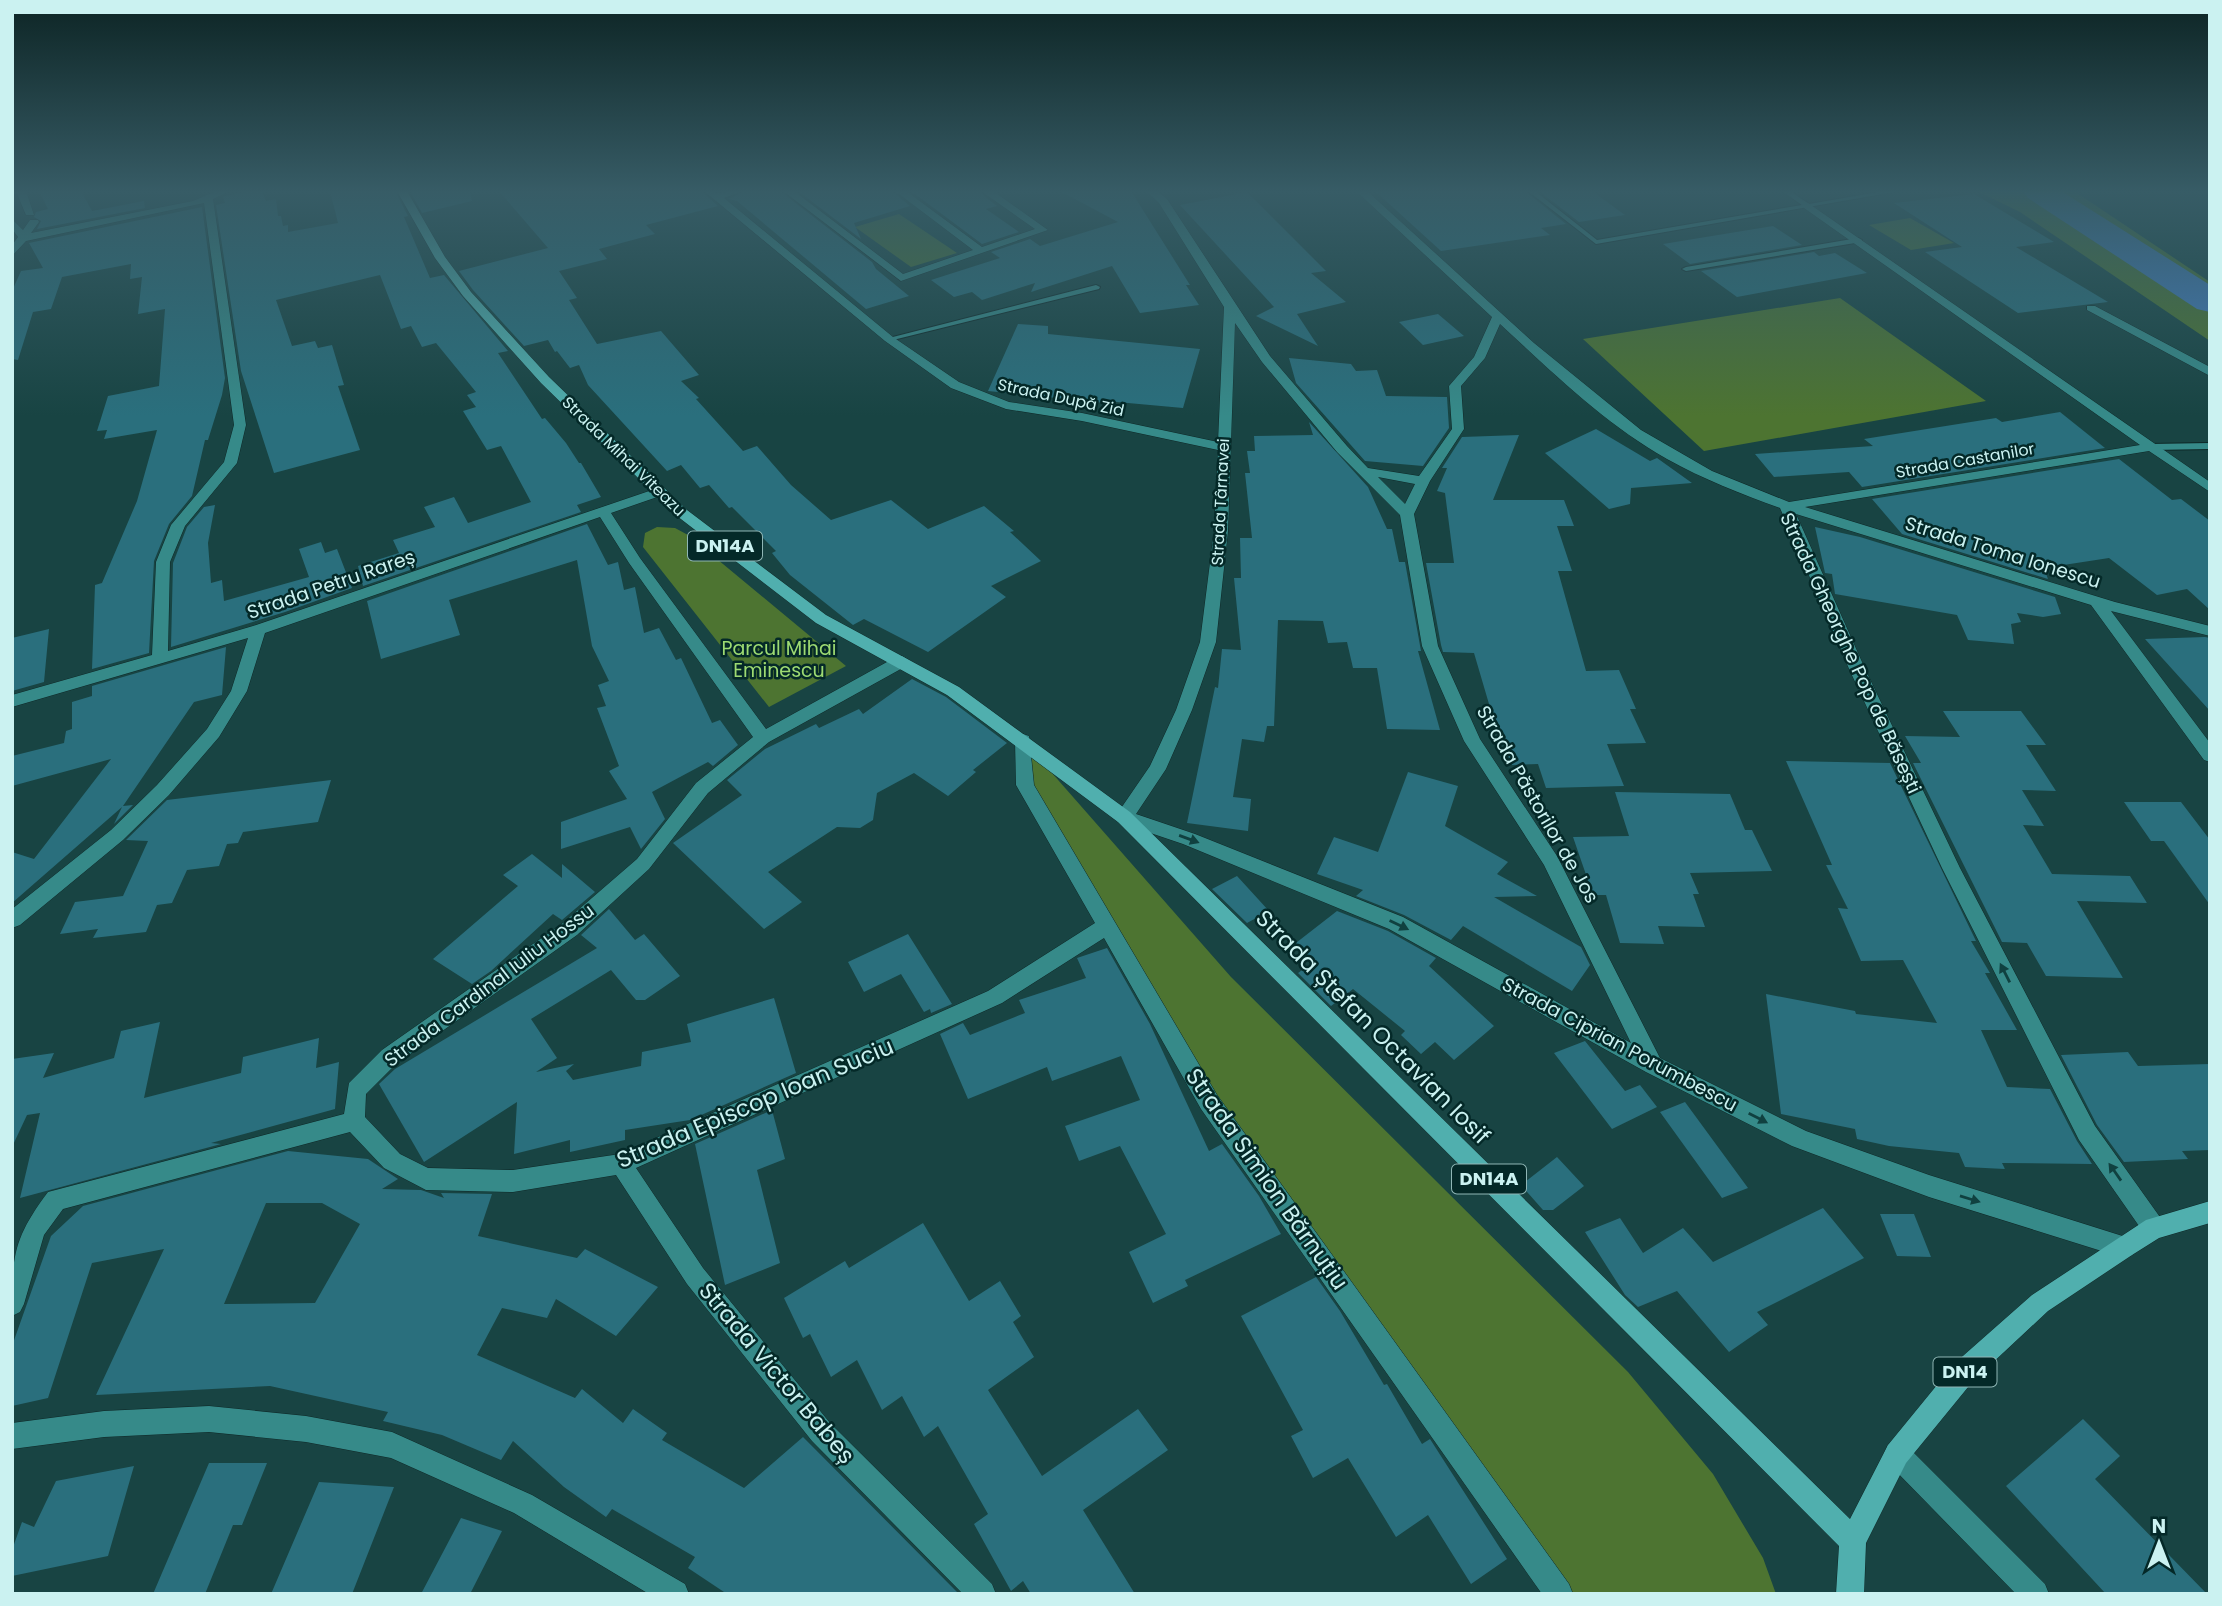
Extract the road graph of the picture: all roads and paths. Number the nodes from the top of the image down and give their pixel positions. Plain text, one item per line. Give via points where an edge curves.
1 (218, 266) edge
2 (446, 266) edge
3 (800, 266) edge
4 (885, 266) edge
5 (937, 266) edge
6 (1204, 266) edge
7 (1443, 266) edge
8 (1704, 266) edge
9 (1895, 266) edge
10 (1686, 269) dead end
11 (1096, 287) dead end
12 (1230, 307) junction
13 (2091, 308) dead end
14 (1498, 316) junction
15 (889, 339) junction
16 (2210, 372) edge
17 (2210, 446) edge
18 (1223, 447) junction
19 (2150, 447) junction
20 (1365, 471) junction
21 (1423, 481) junction
22 (2210, 488) edge
23 (658, 492) junction
24 (1786, 506) junction
25 (604, 512) junction
26 (1407, 514) junction
27 (2096, 601) junction
28 (258, 630) junction
29 (2210, 631) edge
30 (160, 659) junction
31 (902, 661) junction
32 (12, 701) edge
33 (763, 738) junction
34 (1023, 740) junction
35 (2210, 756) edge
36 (1124, 817) junction
37 (13, 920) edge
38 (1107, 926) junction
39 (1653, 1065) junction
40 (354, 1121) junction
41 (621, 1164) junction
42 (2210, 1212) edge
43 (2154, 1228) junction
44 (2124, 1247) junction
45 (12, 1304) edge
46 (12, 1436) edge
47 (1897, 1454) junction
48 (1853, 1541) junction
49 (676, 1594) edge
50 (982, 1594) edge
51 (1559, 1594) edge
52 (1850, 1594) edge
53 (2035, 1594) edge

1 - 30 street via 240,425 230,463 178,525 163,562
2 - 23 main road, Strada Mihai Viteazu / DN14A via 545,380
3 - 15 street, Strada După Zid
4 - 5 street via 901,278
6 - 12 street
7 - 14 street, Strada Gheorghe Pop de Băsești
8 - 10 lane
9 - 19 street
11 - 15 lane
12 - 18 street, Strada Târnavei
12 - 20 street via 1266,359
13 - 16 street
14 - 21 street via 1479,358 1455,386 1458,429
14 - 24 street, Strada Gheorghe Pop de Băsești via 1637,433 1726,481
15 - 18 street, Strada După Zid via 955,385 1006,405
17 - 19 lane
18 - 36 street, Strada Târnavei via 1221,531 1208,642 1157,769
19 - 22 street
19 - 24 street, Strada Castanilor
20 - 21 street
20 - 26 street
21 - 26 street
23 - 25 street, Strada Petru Rareș
23 - 31 main road, Strada Mihai Viteazu / DN14A via 821,619
24 - 27 street, Strada Toma Ionescu
43 -> 24 street, Strada Gheorghe Pop de Băsești via 2087,1133 1951,868 1857,671
25 - 28 street, Strada Petru Rareș
25 - 33 street
26 - 39 street, Strada Păstorilor de Jos via 1430,646 1472,741 1551,861
27 - 29 street, Strada Toma Ionescu
27 - 35 street
28 - 30 street, Strada Petru Rareș
28 - 37 street via 239,691 213,733 117,835
30 - 32 street, Strada Petru Rareș
31 - 33 street
31 - 34 main road, Strada Mihai Viteazu / DN14A
33 - 40 street, Strada Cardinal Iuliu Hossu via 702,788 643,864 570,929 389,1057 356,1090
34 - 36 main road, Strada Mihai Viteazu / DN14A
34 - 38 street, Strada Simion Bărnuțiu via 1025,785
36 -> 39 street, Strada Ciprian Porumbescu via 1396,923
36 - 48 main road, Strada Ștefan Octavian Iosif / DN14A
38 - 41 street, Strada Episcop Ioan Suciu via 995,997
38 - 51 street, Strada Simion Bărnuțiu via 1209,1102
39 -> 44 street, Strada Ciprian Porumbescu via 1800,1139 1929,1186
40 - 41 street, Strada Episcop Ioan Suciu via 391,1161 426,1179 513,1181
40 - 45 street via 55,1199 34,1229
41 - 50 street, Strada Victor Babeș via 695,1276 821,1432
42 - 43 main road, DN14
43 - 44 main road, DN14
44 - 47 main road, DN14 via 2031,1311 1964,1372
46 - 49 street via 104,1424 209,1419 306,1429 392,1445 523,1504
47 - 48 main road, DN14
47 - 53 street
48 - 52 main road, DN14

